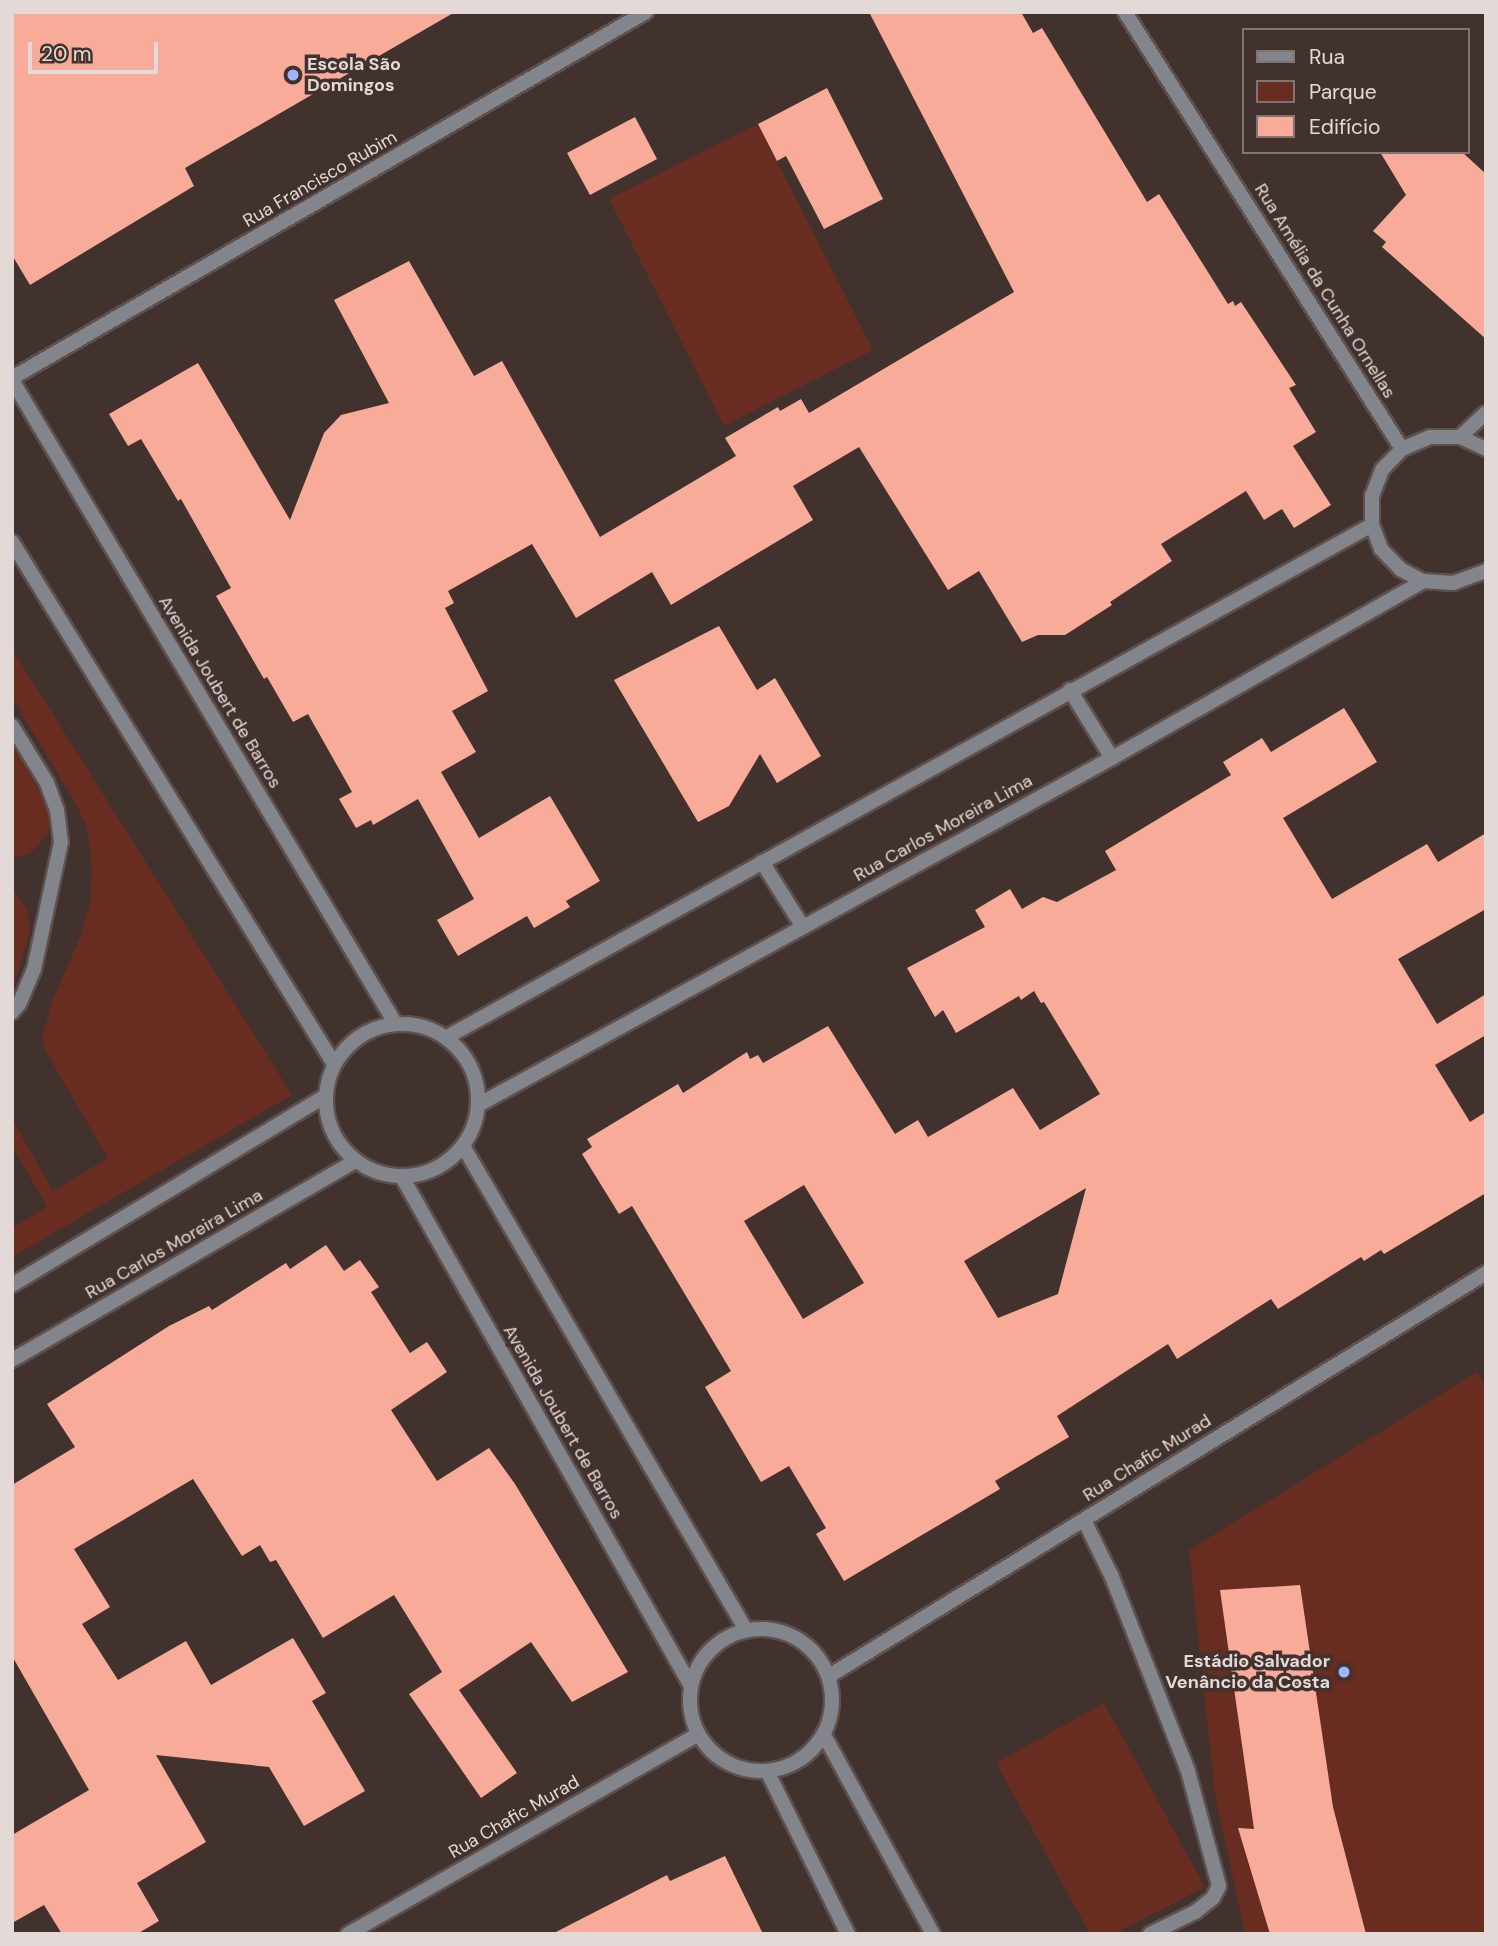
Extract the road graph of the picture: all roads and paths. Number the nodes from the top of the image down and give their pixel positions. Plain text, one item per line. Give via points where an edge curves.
1 (646, 12) edge
2 (1125, 12) edge
3 (12, 379) edge
4 (1486, 413) edge
5 (1460, 438) junction
6 (1402, 449) junction
7 (1486, 449) edge
8 (1372, 525) junction
9 (12, 542) edge
10 (1484, 575) edge
11 (1423, 581) junction
12 (1070, 690) junction
13 (12, 726) edge
14 (1112, 758) junction
15 (762, 862) junction
16 (803, 927) junction
17 (12, 1012) edge
18 (395, 1023) junction
19 (447, 1037) junction
20 (334, 1063) junction
21 (325, 1096) junction
22 (478, 1105) junction
23 (463, 1146) junction
24 (355, 1161) junction
25 (402, 1177) junction
26 (1486, 1273) edge
27 (12, 1286) edge
28 (12, 1360) edge
29 (1084, 1520) junction
30 (746, 1630) junction
31 (829, 1676) junction
32 (691, 1686) junction
33 (698, 1734) junction
34 (824, 1735) junction
35 (767, 1771) junction
36 (348, 1934) edge
37 (848, 1934) edge
38 (933, 1934) edge
39 (1150, 1934) edge

1 - 3 street, Rua Francisco Rubim
2 - 6 street, Rua Amélia da Cunha Ornellas
3 - 18 street, Avenida Joubert de Barros
4 - 5 street
5 - 6 street via 1430,437
5 - 7 street
6 - 8 street via 1382,470 1372,496
8 - 11 street via 1381,549 1400,569
8 - 12 street
9 - 20 street
10 - 11 street via 1453,583
11 - 14 street, Rua Carlos Moreira Lima
12 - 14 street
12 - 15 street
13 - 17 street via 47,783 61,842 34,969
14 - 16 street, Rua Carlos Moreira Lima
15 - 16 street
15 - 19 street
16 - 22 street, Rua Carlos Moreira Lima
18 - 19 street via 422,1026
18 - 20 street via 370,1030 349,1044
19 - 22 street via 471,1067
20 - 21 street
21 - 24 street via 332,1132
21 - 27 street
22 - 23 street
23 - 25 street via 436,1167
23 - 30 street
24 - 25 street via 369,1170
24 - 28 street, Rua Carlos Moreira Lima
25 - 32 street, Avenida Joubert de Barros
26 - 29 street, Rua Chafic Murad
29 - 31 street, Rua Chafic Murad
29 - 39 street via 1112,1577 1188,1771 1219,1886 1195,1913
30 - 31 street via 772,1629 796,1638 816,1654
30 - 32 street via 710,1650
31 - 34 street via 833,1706
32 - 33 street via 692,1718
33 - 35 street via 715,1755 740,1768
33 - 36 street, Rua Chafic Murad
34 - 35 street via 800,1760
34 - 38 street
35 - 37 street

